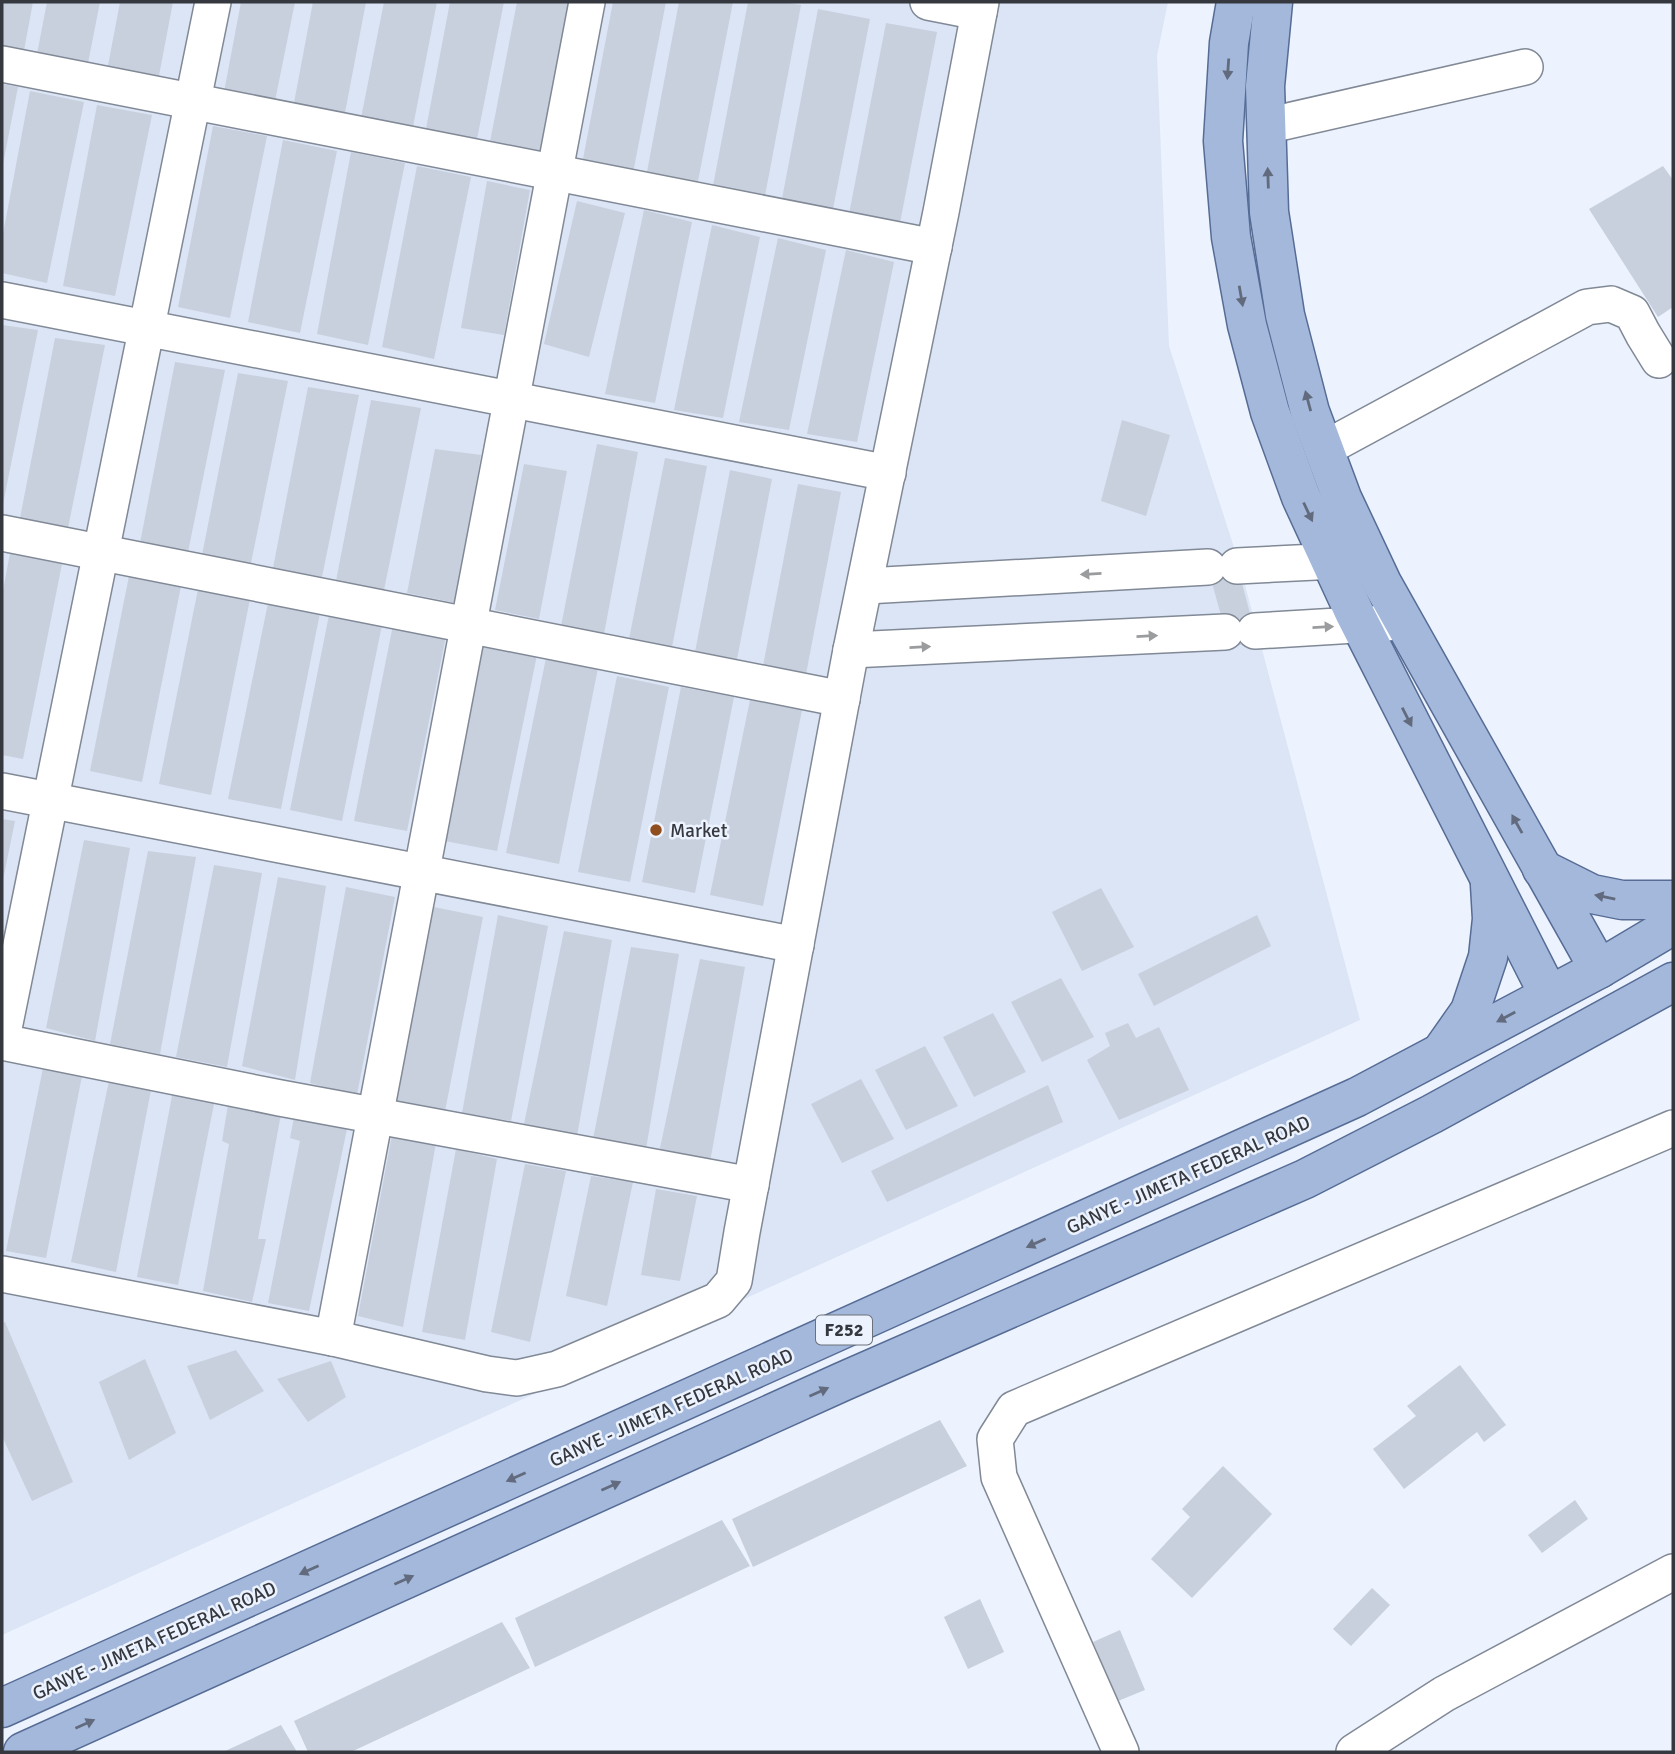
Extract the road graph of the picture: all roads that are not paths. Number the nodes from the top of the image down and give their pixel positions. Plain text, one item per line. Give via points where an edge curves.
1 (213, 2) edge
2 (587, 2) edge
3 (928, 2) edge
4 (1236, 2) edge
5 (1273, 2) edge
6 (980, 7) edge
7 (2, 64) edge
8 (1525, 67) dead end
9 (193, 101) junction
10 (1266, 126) junction
11 (555, 173) junction
12 (934, 247) junction
13 (2, 300) edge
14 (146, 328) junction
15 (1659, 360) dead end
16 (512, 399) junction
17 (1324, 449) junction
18 (888, 473) junction
19 (2, 533) edge
20 (101, 552) junction
21 (1370, 559) junction
22 (1330, 561) junction
23 (866, 586) junction
24 (1404, 621) junction
25 (469, 625) junction
26 (1361, 625) junction
27 (851, 650) junction
28 (842, 699) junction
29 (2, 791) edge
30 (50, 800) junction
31 (1542, 869) junction
32 (422, 873) junction
33 (1490, 880) junction
34 (1673, 900) edge
35 (1673, 925) edge
36 (796, 945) junction
37 (1598, 969) junction
38 (1673, 982) edge
39 (1549, 995) junction
40 (2, 1040) edge
41 (1441, 1052) junction
42 (375, 1116) junction
43 (1673, 1128) edge
44 (751, 1185) junction
45 (2, 1274) edge
46 (333, 1338) junction
47 (1673, 1572) edge
48 (2, 1708) edge
49 (23, 1752) edge
50 (1121, 1752) edge
51 (1354, 1752) edge

1 - 9 lane
2 - 11 lane
3 - 6 lane
4 -> 22 main road via 1223,141 1231,237 1247,326 1270,412
5 - 10 main road
6 - 12 lane
7 - 9 lane
8 - 10 lane
9 - 11 lane
9 - 14 lane
17 -> 10 main road via 1285,315 1269,212
11 - 12 lane
11 - 16 lane
12 - 18 lane
13 - 14 lane
14 - 16 lane
14 - 20 lane
15 - 17 lane via 1632,313 1611,304 1587,307
16 - 18 lane
16 - 25 lane
17 - 21 main road
18 - 23 lane
19 - 20 lane
20 - 25 lane
20 - 30 lane
21 - 22 lane
21 - 24 main road
22 -> 23 lane
22 - 26 main road
23 - 27 lane
24 - 26 lane
31 -> 24 main road
25 - 28 lane
25 - 32 lane
27 -> 26 lane
26 -> 33 main road
27 - 28 lane
28 - 36 lane
29 - 30 lane
30 - 32 lane
30 - 40 lane
34 -> 31 main road via 1622,900 1592,894
31 - 37 main road
32 - 36 lane
32 - 42 lane
33 - 39 main road
33 - 41 main road via 1488,957 1471,1011
35 - 37 main road, GANYE - JIMETA FEDERAL ROAD / F252
36 - 44 lane
37 - 39 main road, GANYE - JIMETA FEDERAL ROAD / F252
49 -> 38 main road, F252 via 844,1381 1305,1179
39 -> 41 main road, GANYE - JIMETA FEDERAL ROAD / F252
40 - 42 lane
41 -> 48 main road, GANYE - JIMETA FEDERAL ROAD / F252 via 1345,1103
42 - 44 lane
42 - 46 lane
43 - 50 lane via 1014,1409 995,1439 999,1477
44 - 46 lane via 734,1281 718,1300 557,1369 517,1378 487,1374
45 - 46 lane
47 - 51 lane via 1444,1694

